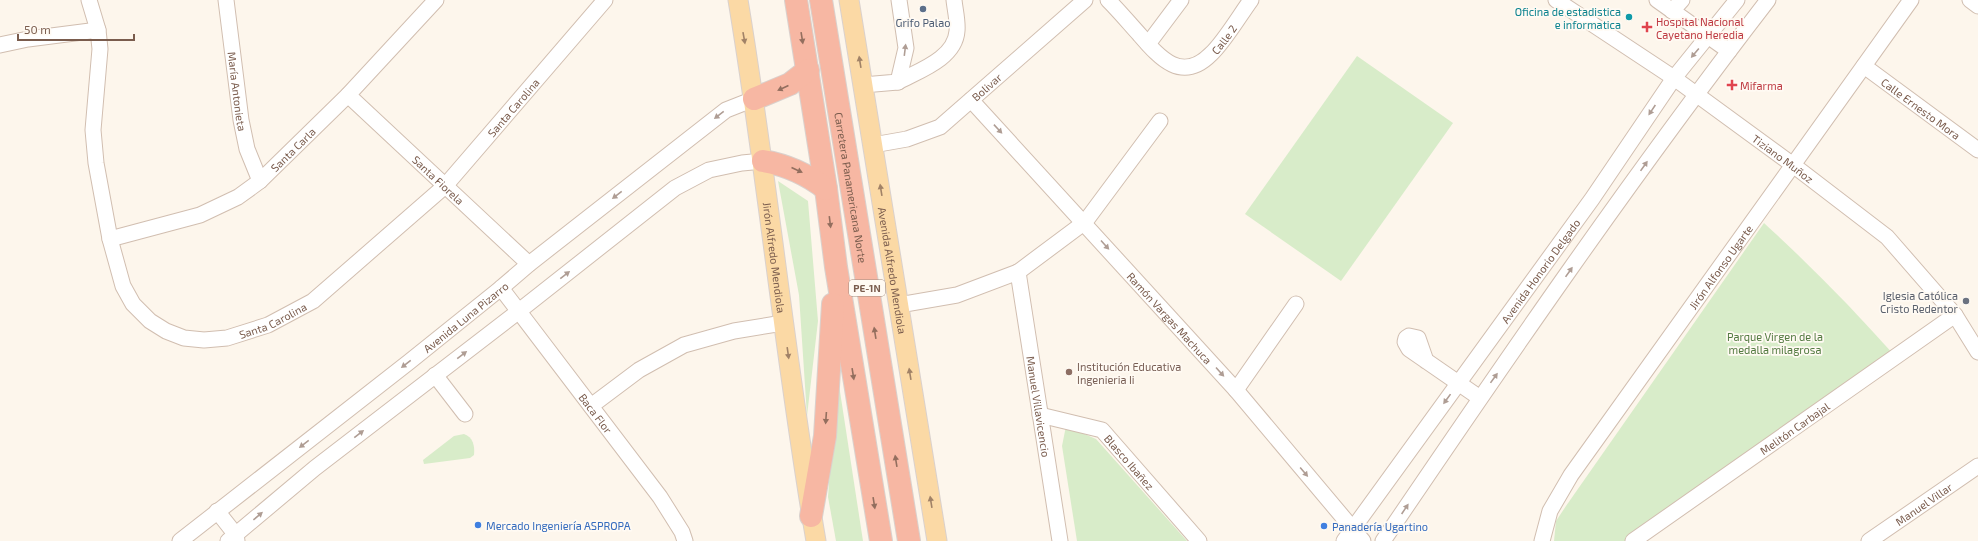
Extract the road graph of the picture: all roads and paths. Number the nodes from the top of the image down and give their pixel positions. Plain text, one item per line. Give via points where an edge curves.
1 (89, 0) edge
2 (226, 0) edge
3 (436, 0) edge
4 (605, 0) edge
5 (738, 0) edge
6 (796, 0) edge
7 (821, 0) edge
8 (849, 0) edge
9 (899, 0) edge
10 (954, 0) edge
11 (1085, 0) edge
12 (1108, 0) edge
13 (1181, 0) edge
14 (1251, 0) edge
15 (1556, 0) edge
16 (1657, 0) edge
17 (1737, 0) edge
18 (1768, 0) edge
19 (1911, 0) edge
20 (1970, 0) edge
21 (1677, 6) edge
22 (1978, 6) edge
23 (98, 30) junction
24 (1708, 37) junction
25 (1148, 44) junction
26 (0, 45) edge
27 (1729, 51) junction
28 (1864, 66) junction
29 (808, 70) junction
30 (1674, 78) junction
31 (898, 82) junction
32 (864, 85) junction
33 (348, 95) junction
34 (1695, 95) junction
35 (754, 99) junction
36 (972, 100) junction
37 (1160, 121) dead end
38 (873, 145) junction
39 (1978, 150) edge
40 (763, 161) junction
41 (1793, 165) junction
42 (260, 181) junction
43 (446, 186) junction
44 (826, 189) junction
45 (1085, 222) junction
46 (110, 239) junction
47 (529, 264) junction
48 (836, 267) junction
49 (1018, 272) junction
50 (501, 288) junction
51 (1296, 304) dead end
52 (899, 305) junction
53 (519, 311) junction
54 (1955, 315) junction
55 (783, 323) junction
56 (1978, 352) edge
57 (1426, 361) dead end
58 (435, 375) junction
59 (1458, 384) junction
60 (1236, 390) junction
61 (1480, 398) junction
62 (591, 406) junction
63 (465, 414) dead end
64 (1040, 415) junction
65 (1978, 466) edge
66 (217, 511) junction
67 (811, 516) junction
68 (1348, 536) edge
69 (234, 539) edge
70 (180, 541) edge
71 (685, 541) edge
72 (816, 541) edge
73 (881, 541) edge
74 (909, 541) edge
75 (937, 541) edge
76 (1060, 541) edge
77 (1199, 541) edge
78 (1363, 541) edge
79 (1383, 541) edge
80 (1542, 541) edge
81 (1633, 541) edge
82 (1869, 541) edge

1 - 23 street, Santa Carolina
2 - 42 street, María Antonieta via 240,120 247,149
3 - 33 street, Santa Carla
4 - 43 street, Santa Carolina
5 -> 35 main road, Jirón Alfredo Mendiola
6 -> 29 highway, PE-1N
74 -> 7 highway, Carretera Panamericana Norte / PE-1N
32 -> 8 main road, Avenida Alfredo Mendiola
31 -> 9 street via 906,48
10 - 31 street via 957,31 954,45 939,60
11 - 36 street, Bolivar
12 - 25 street
13 - 25 street
14 - 25 street, Calle 2 via 1212,54 1200,62 1186,67 1174,66 1161,59
15 - 30 street, Tiziano Muñoz
16 - 21 street
17 - 24 street, Avenida Honorio Delgado
18 - 27 street
19 - 28 street, Jirón Alfonso Ugarte
20 - 22 street
21 - 24 street
23 - 26 street
23 - 46 street, Santa Carolina via 100,50 93,130 96,163
24 - 27 street
24 -> 30 street, Avenida Honorio Delgado
27 - 34 street
28 - 39 street, Calle Ernesto Mora
28 - 41 street, Jirón Alfonso Ugarte
29 -> 35 highway via 790,84
29 - 44 highway, PE-1N
30 - 34 street, Tiziano Muñoz
30 -> 59 street, Avenida Honorio Delgado via 1592,199
31 - 32 street
32 - 38 main road, Avenida Alfredo Mendiola
33 - 42 street, Santa Carla
33 - 43 street, Santa Fiorela
34 - 41 street, Tiziano Muñoz
61 -> 34 street
35 - 40 main road, Jirón Alfredo Mendiola
35 -> 47 street, Avenida Luna Pizarro via 726,110
36 - 38 street, Bolivar via 940,127 907,139
36 -> 45 street, Ramón Vargas Machuca
37 - 45 street
52 -> 38 main road, Avenida Alfredo Mendiola
40 -> 44 highway via 793,168
53 -> 40 street via 675,188 709,170 742,162
40 - 55 main road, Jirón Alfredo Mendiola
41 - 54 street, Tiziano Muñoz via 1887,237
41 - 80 street, Jirón Alfonso Ugarte via 1571,475 1550,511
42 - 46 street, Santa Carla via 238,197 200,215
43 - 46 street, Santa Carolina via 313,301 268,325 227,338 184,338 150,321 133,304 123,286
43 - 47 street, Santa Fiorela
44 -> 48 highway, PE-1N
45 - 49 street
45 -> 60 street, Ramón Vargas Machuca
47 - 50 street, Avenida Luna Pizarro
48 -> 67 highway via 825,436
48 -> 73 highway, PE-1N
49 - 52 street via 957,295
49 - 64 street, Manuel Villavicencio
50 - 53 street, Baca Flor
50 -> 66 street, Avenida Luna Pizarro
51 - 60 street
75 -> 52 main road, Avenida Alfredo Mendiola
58 -> 53 street
53 - 62 street, Baca Flor
54 - 56 street, Tiziano Muñoz
54 - 81 street, Melitón Carbajal
55 - 62 street via 734,331 684,345 639,370
55 -> 67 main road, Jirón Alfredo Mendiola
57 - 59 street
58 - 63 street
69 -> 58 street via 316,468
59 - 61 street
59 -> 68 street, Avenida Honorio Delgado
60 -> 68 street, Ramón Vargas Machuca
79 -> 61 street
62 - 71 street, Baca Flor via 660,497
64 - 76 street, Manuel Villavicencio
64 - 77 street, Blasco Ibañez via 1102,430
65 - 82 street, Manuel Villar
66 - 69 street
66 - 70 street, Avenida Luna Pizarro
67 - 72 main road
68 - 78 street, Ramón Vargas Machuca

